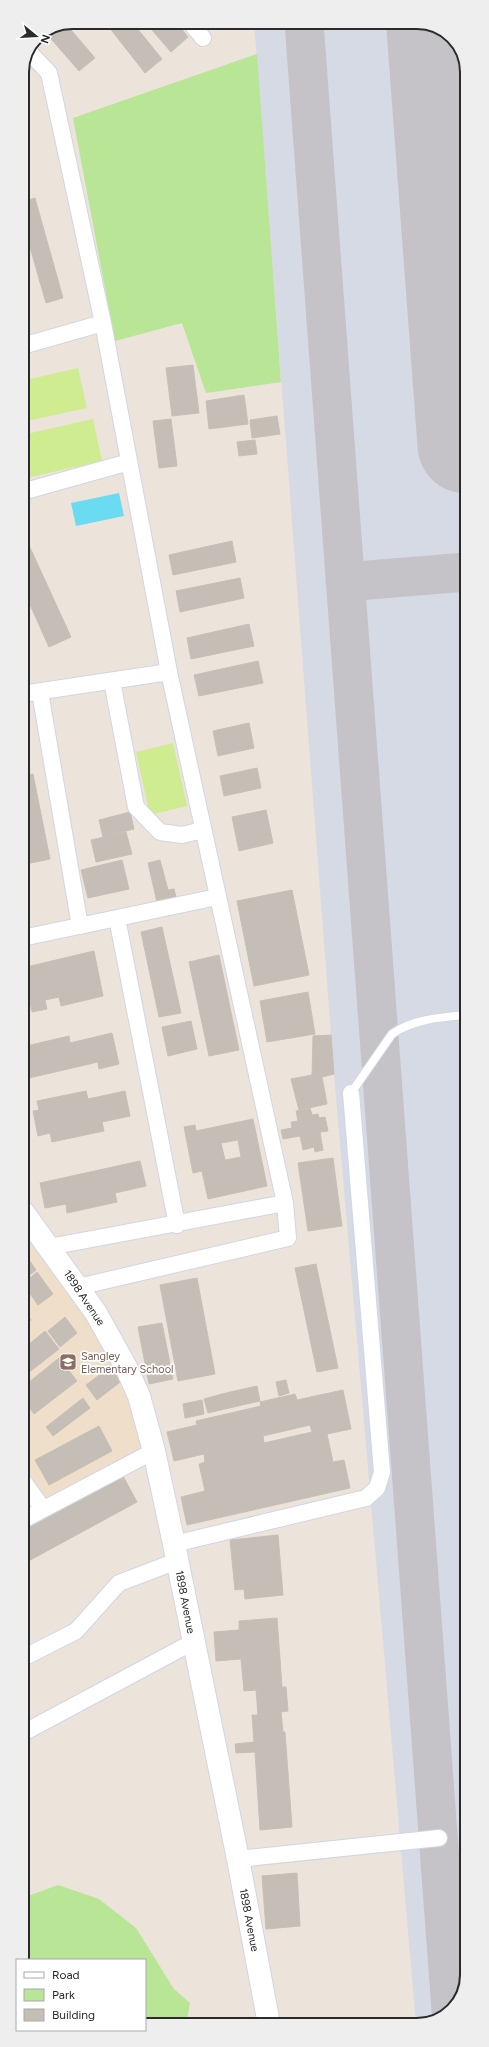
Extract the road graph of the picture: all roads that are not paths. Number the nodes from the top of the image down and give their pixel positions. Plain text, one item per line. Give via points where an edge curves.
1 (196, 29) edge
2 (203, 38) dead end
3 (33, 56) edge
4 (103, 323) junction
5 (29, 344) edge
6 (129, 462) junction
7 (29, 490) edge
8 (169, 672) junction
9 (112, 681) junction
10 (40, 692) junction
11 (29, 693) edge
12 (203, 830) junction
13 (217, 897) junction
14 (117, 918) junction
15 (80, 926) junction
16 (29, 937) edge
17 (460, 1015) edge
18 (352, 1093) joint
19 (285, 1203) junction
20 (29, 1220) edge
21 (178, 1224) junction
22 (49, 1248) junction
23 (78, 1287) junction
24 (154, 1452) junction
25 (29, 1489) edge
26 (43, 1509) junction
27 (29, 1517) edge
28 (175, 1552) junction
29 (193, 1642) junction
30 (29, 1655) edge
31 (29, 1730) edge
32 (439, 1838) dead end
33 (238, 1859) junction
34 (268, 2018) edge

1 - 2 street
3 - 4 street via 49,72
4 - 5 street
4 - 6 street
6 - 7 street
6 - 8 street
8 - 9 street
8 - 12 street
9 - 10 street
9 - 12 street via 136,807 160,832 182,835
10 - 11 street
10 - 15 street
12 - 13 street
13 - 14 street
13 - 19 street
14 - 15 street
14 - 21 street
15 - 16 street
17 - 18 lane via 439,1017 401,1028 392,1034
18 - 28 street via 382,1472 377,1488 366,1498
19 - 21 street
19 - 23 street via 288,1238
20 - 22 street, 1898 Avenue
21 - 22 street
22 - 23 street, 1898 Avenue
23 - 24 street, 1898 Avenue via 126,1367 139,1396
24 - 26 street
24 - 28 street, 1898 Avenue
25 - 26 street
26 - 27 street
28 - 29 street, 1898 Avenue
28 - 30 street via 119,1583 76,1631
29 - 31 street
29 - 33 street, 1898 Avenue
32 - 33 street
33 - 34 street, 1898 Avenue

